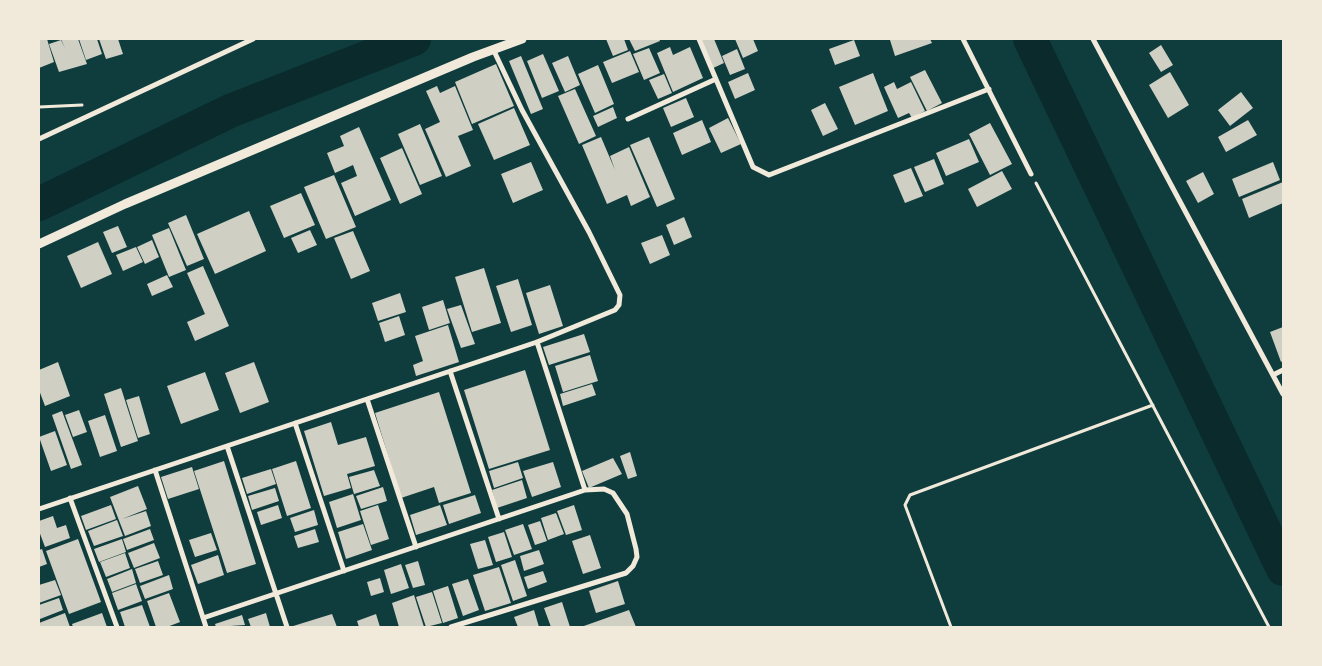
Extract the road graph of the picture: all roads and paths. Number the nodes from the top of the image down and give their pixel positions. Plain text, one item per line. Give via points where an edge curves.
1 (253, 39) edge
2 (522, 39) edge
3 (699, 39) edge
4 (963, 39) edge
5 (1093, 39) edge
6 (494, 50) junction
7 (716, 79) junction
8 (989, 89) junction
9 (39, 107) edge
10 (107, 107) junction
11 (628, 119) dead end
12 (39, 139) edge
13 (1030, 174) joint
14 (39, 244) edge
15 (536, 342) junction
16 (1283, 370) edge
17 (450, 371) junction
18 (1273, 375) junction
19 (1283, 394) edge
20 (367, 399) junction
21 (1153, 405) junction
22 (295, 423) junction
23 (227, 446) junction
24 (155, 470) junction
25 (585, 490) junction
26 (70, 498) junction
27 (39, 509) edge
28 (499, 519) junction
29 (416, 547) junction
30 (344, 571) junction
31 (275, 594) junction
32 (203, 618) junction
33 (117, 627) edge
34 (206, 627) edge
35 (288, 627) edge
36 (451, 627) edge
37 (950, 627) edge
38 (1269, 627) edge

1 - 10 street
2 - 6 street
3 - 7 street
4 - 8 street
5 - 18 street
6 - 14 street via 125,204
6 - 15 street via 522,110 620,295 615,310
7 - 8 street via 753,167 769,175
7 - 11 street
8 - 13 street
9 - 10 path via 63,104
10 - 12 street
13 - 21 path
15 - 17 street
15 - 25 street
16 - 18 street
17 - 20 street
17 - 28 street
18 - 19 street
20 - 22 street
20 - 29 street
21 - 37 path via 910,495 905,505
21 - 38 path
22 - 23 street
22 - 30 street
23 - 24 street
23 - 31 street
24 - 26 street
24 - 32 street
25 - 28 street
25 - 36 street via 609,490 627,514 637,557 633,566 626,572
26 - 27 street
26 - 33 street
28 - 29 street
29 - 30 street
30 - 31 street
31 - 32 street
31 - 35 street
32 - 34 street

